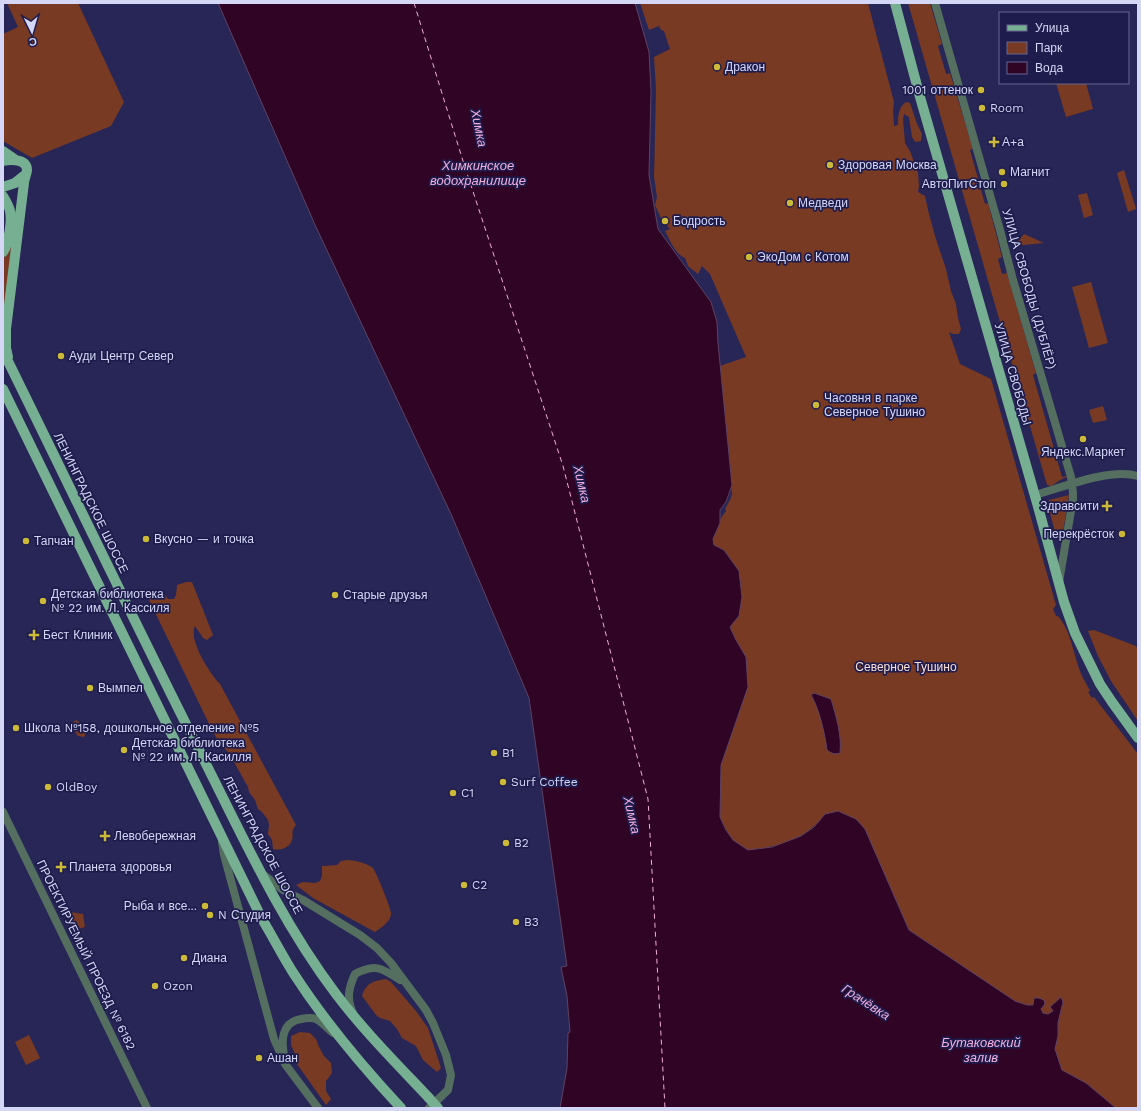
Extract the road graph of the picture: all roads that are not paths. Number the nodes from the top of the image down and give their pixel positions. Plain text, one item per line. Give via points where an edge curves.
1 (895, 3) edge
2 (935, 3) edge
3 (3, 151) edge
4 (3, 160) edge
5 (16, 160) junction
6 (25, 175) junction
7 (3, 187) edge
8 (3, 196) edge
9 (3, 252) edge
10 (3, 351) edge
11 (9, 363) junction
12 (3, 389) edge
13 (1138, 476) edge
14 (1071, 484) junction
15 (1035, 495) junction
16 (1059, 585) junction
17 (1138, 738) edge
18 (3, 812) edge
19 (221, 835) junction
20 (261, 873) junction
21 (405, 984) junction
22 (355, 1017) junction
23 (342, 1041) junction
24 (285, 1064) junction
25 (429, 1103) edge
26 (147, 1108) edge
27 (318, 1108) edge
28 (401, 1108) edge
29 (438, 1108) edge

1 - 15 main road, УЛИЦА СВОБОДЫ
2 - 14 street, УЛИЦА СВОБОДЫ (ДУБЛЁР)
3 - 5 main road
4 - 5 main road
5 - 6 main road via 26,167
6 - 7 main road via 15,183
6 - 11 main road via 6,329
8 - 9 main road via 10,211 8,241
10 - 11 main road, ЛЕНИНГРАДСКОЕ ШОССЕ
11 - 20 main road, ЛЕНИНГРАДСКОЕ ШОССЕ via 136,626
12 - 19 main road
13 - 14 street via 1120,474
14 - 15 street
14 - 16 street, УЛИЦА СВОБОДЫ (ДУБЛЁР) via 1073,499
15 - 16 main road, УЛИЦА СВОБОДЫ
16 - 17 main road, УЛИЦА СВОБОДЫ via 1075,633 1100,684
18 - 26 street, ПРОЕКТИРУЕМЫЙ ПРОЕЗД № 6182
19 - 23 main road via 262,919 294,974
19 - 24 street via 224,855 269,1024
20 - 21 street via 282,890 303,900 377,948
20 - 22 main road, ЛЕНИНГРАДСКОЕ ШОССЕ via 307,953
21 - 22 street via 378,968 370,967 355,974 348,998
21 - 25 street via 426,1010 450,1067 448,1090
22 - 25 main road, ЛЕНИНГРАДСКОЕ ШОССЕ
23 - 24 street via 317,1020 296,1019 286,1027 282,1035
23 - 28 main road
24 - 27 street
25 - 29 main road, ЛЕНИНГРАДСКОЕ ШОССЕ, bridge

